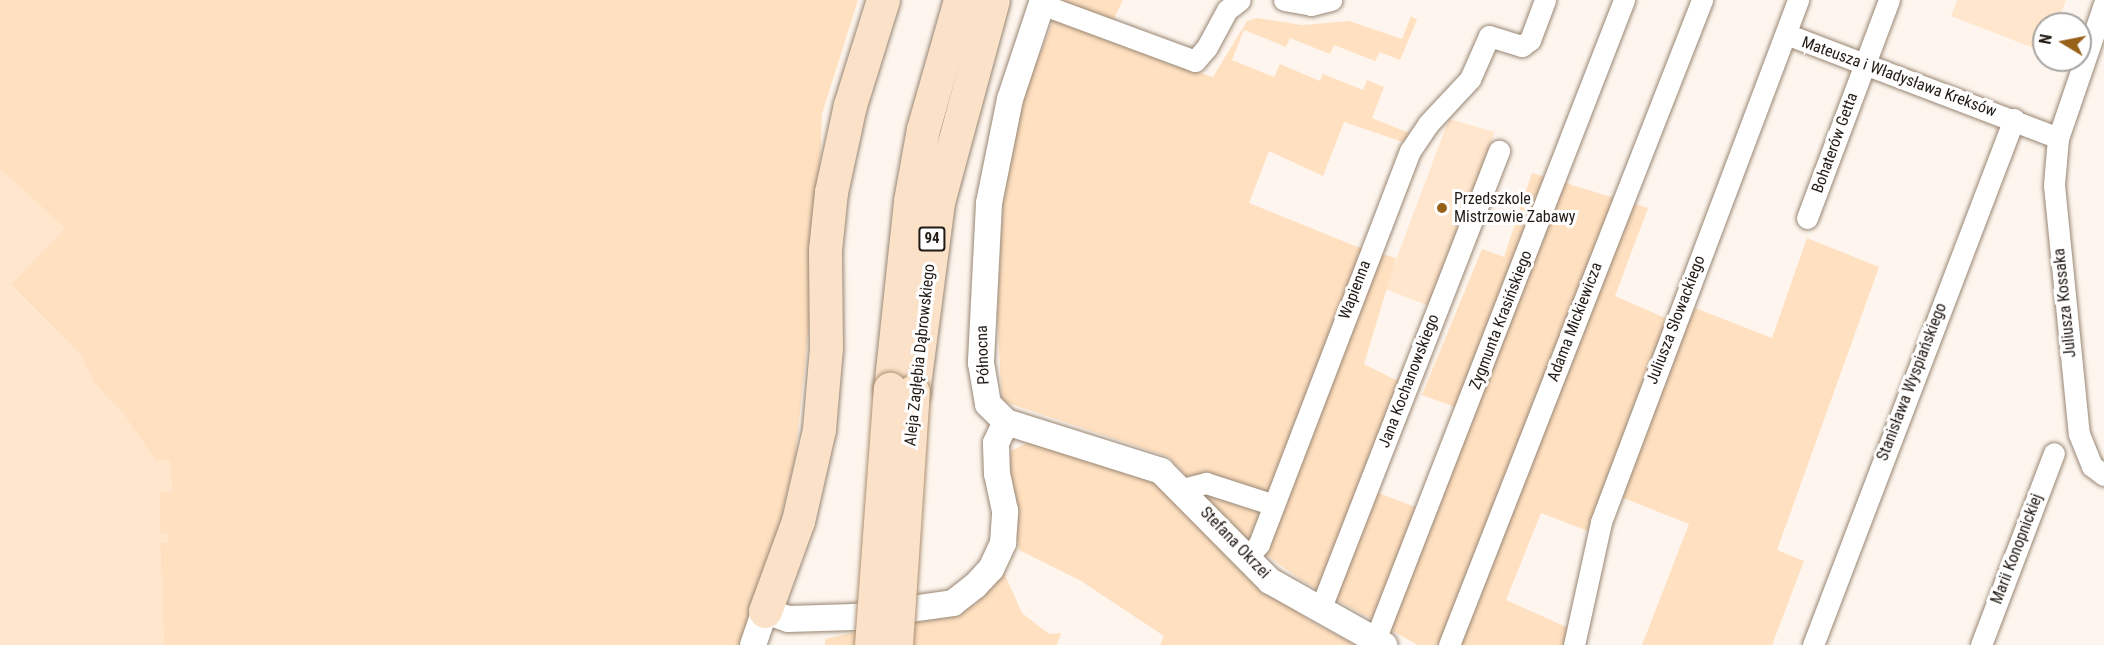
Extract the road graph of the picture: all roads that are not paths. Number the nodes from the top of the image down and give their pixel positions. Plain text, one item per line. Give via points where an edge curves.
1 (883, 0) edge
2 (960, 0) edge
3 (993, 0) edge
4 (1240, 0) edge
5 (1284, 0) edge
6 (1331, 0) edge
7 (1545, 0) edge
8 (1624, 0) edge
9 (1702, 0) edge
10 (1798, 0) edge
11 (1889, 0) edge
12 (1042, 2) edge
13 (2104, 4) edge
14 (1786, 34) junction
15 (1864, 66) junction
16 (2013, 119) junction
17 (2058, 138) junction
18 (1499, 151) dead end
19 (1807, 218) dead end
20 (901, 391) junction
21 (1006, 422) junction
22 (2054, 453) dead end
23 (2098, 470) edge
24 (1183, 489) junction
25 (1274, 505) junction
26 (1246, 560) junction
27 (1320, 610) junction
28 (765, 611) junction
29 (1380, 642) edge
30 (753, 645) edge
31 (871, 645) edge
32 (896, 645) edge
33 (1449, 645) edge
34 (1574, 645) edge
35 (1813, 645) edge
36 (1981, 645) edge

1 - 28 main road via 850,105 831,192 825,250 826,348 819,429 798,521
2 - 20 main road, Aleja Zagłębia Dąbrowskiego / 94 via 923,129 910,201
3 - 20 main road, Aleja Zagłębia Dąbrowskiego / 94 via 938,202
4 - 12 street via 1227,10 1195,61
5 - 6 street via 1311,5
7 - 25 street, Wapienna via 1530,39 1522,46 1489,36 1470,79 1428,124 1400,171
8 - 29 street, Zygmunta Krasińskiego
9 - 33 street, Adama Mickiewicza
10 - 14 street, Juliusza Słowackiego
11 - 15 street, Bohaterów Getta
12 - 21 street, Północna via 999,145 983,268 984,390 996,415
13 - 17 street, Juliusza Kossaka
14 - 15 street, Mateusza i Władysława Kreksów
14 - 34 street, Juliusza Słowackiego via 1601,522
15 - 16 street, Mateusza i Władysława Kreksów
15 - 19 street, Bohaterów Getta
16 - 17 street
16 - 35 street, Stanisława Wyspiańskiego
17 - 23 street, Juliusza Kossaka via 2054,185 2079,434
18 - 27 street, Jana Kochanowskiego
20 - 31 main road, Aleja Zagłębia Dąbrowskiego / 94, bridge
20 - 32 main road, Aleja Zagłębia Dąbrowskiego / 94, bridge
21 - 24 street, Stefana Okrzei via 1161,471
21 - 28 street via 996,443 997,474 1005,511 1004,543 991,568 975,586 952,603 854,616 788,619
22 - 36 street, Marii Konopnickiej
24 - 25 street, Stefana Okrzei via 1206,483
24 - 26 street, Stefana Okrzei
25 - 26 street, Wapienna via 1259,544
26 - 27 street, Stefana Okrzei via 1279,587
27 - 29 street, Stefana Okrzei
28 - 30 street

